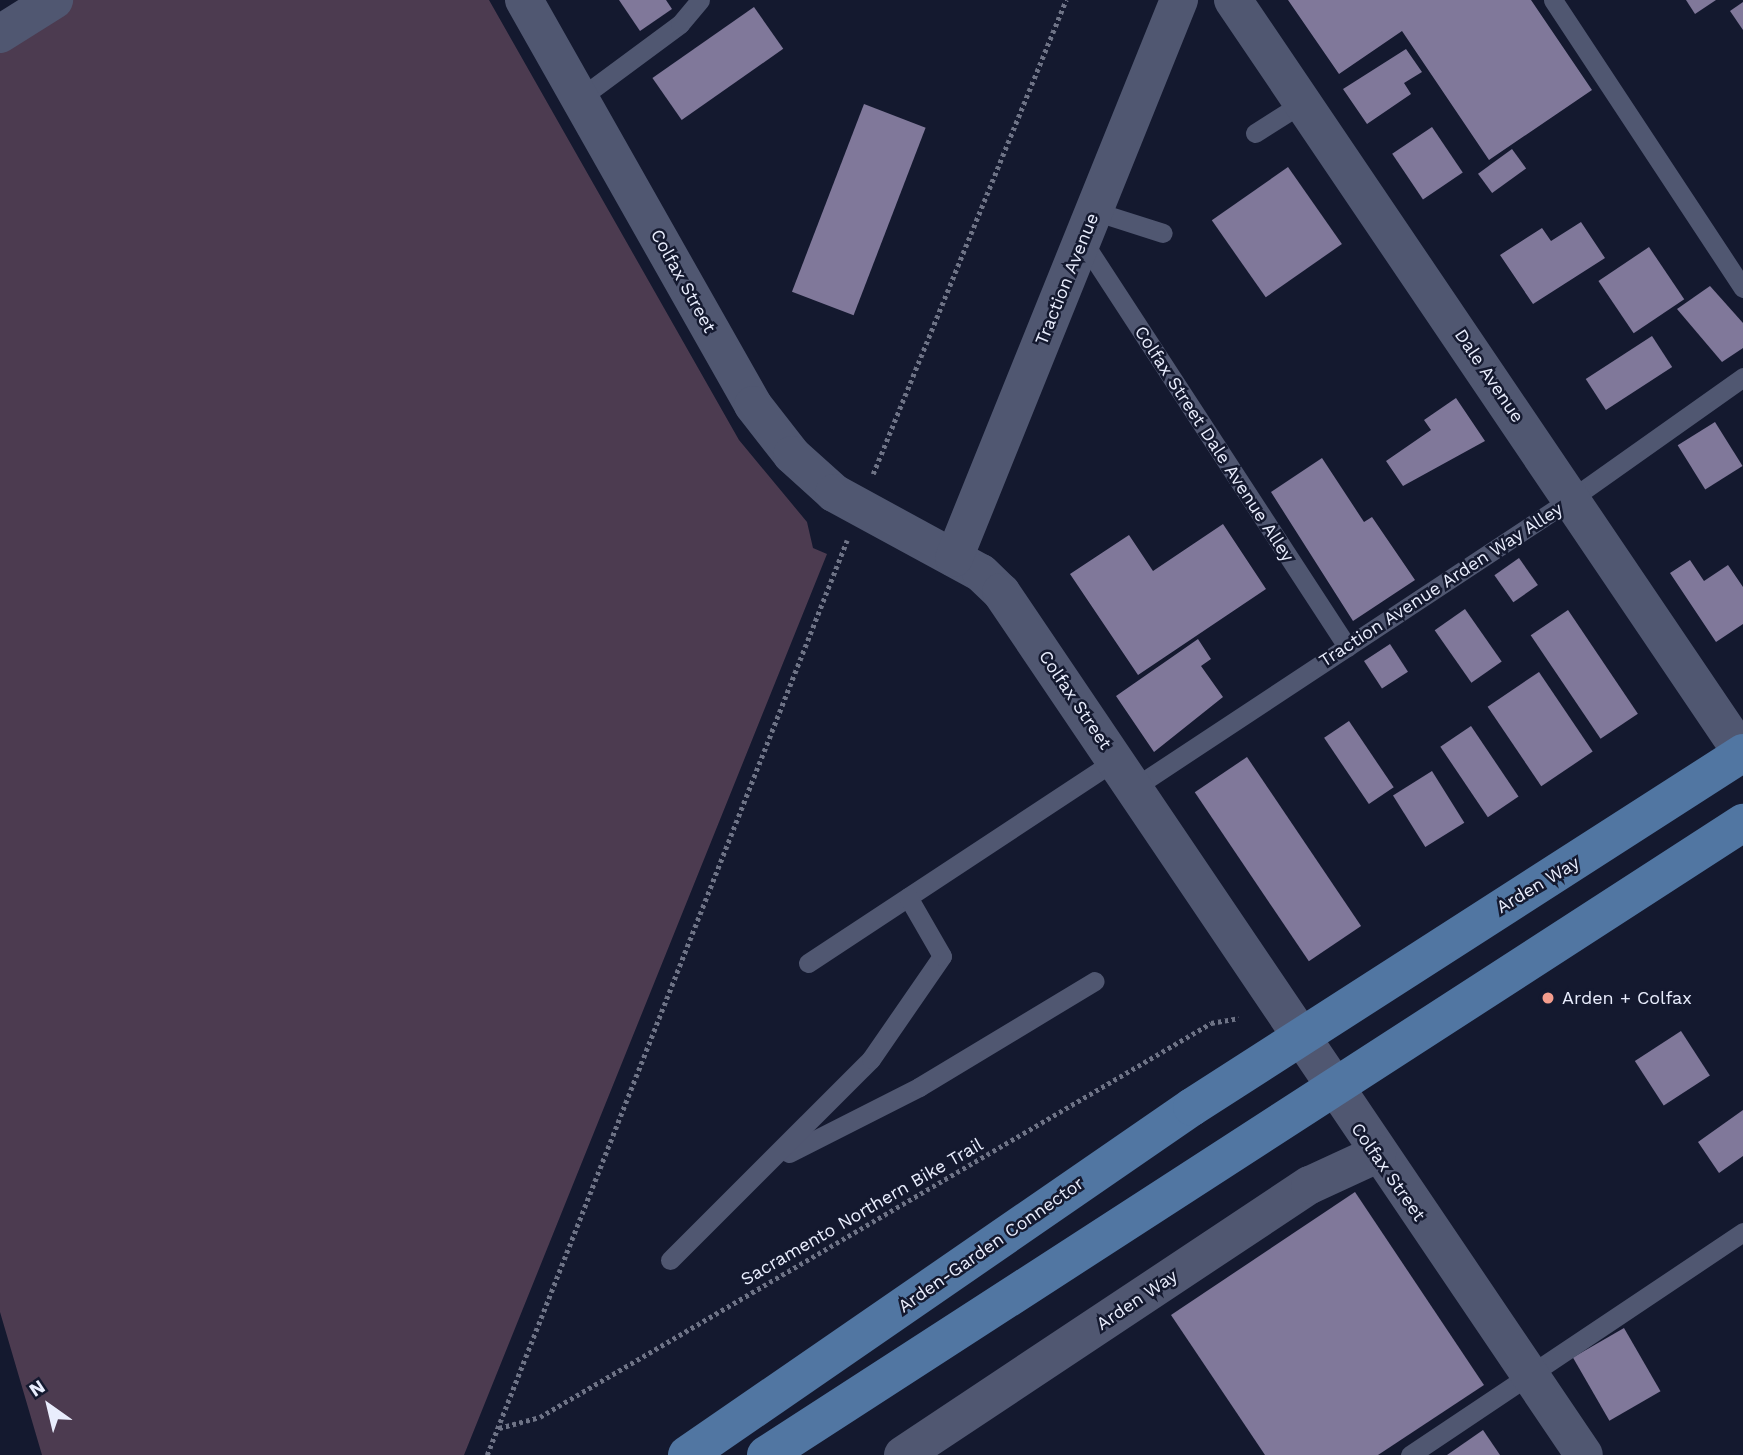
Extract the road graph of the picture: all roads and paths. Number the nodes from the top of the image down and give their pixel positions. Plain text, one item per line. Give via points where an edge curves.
1 (54, 0) edge
2 (524, 0) edge
3 (700, 0) edge
4 (1066, 0) edge
5 (1180, 0) edge
6 (1233, 0) edge
7 (1553, 0) edge
8 (0, 34) edge
9 (580, 98) junction
10 (1304, 102) junction
11 (1255, 133) dead end
12 (1088, 225) junction
13 (1163, 233) dead end
14 (1743, 288) edge
15 (1743, 377) edge
16 (900, 405) dead end
17 (1571, 499) junction
18 (954, 558) junction
19 (824, 598) dead end
20 (1347, 647) junction
21 (1743, 753) edge
22 (1125, 773) junction
23 (1743, 823) edge
24 (908, 897) junction
25 (808, 963) dead end
26 (1095, 981) dead end
27 (1239, 1018) dead end
28 (1296, 1038) junction
29 (1329, 1087) junction
30 (1377, 1154) junction
31 (776, 1160) junction
32 (1743, 1232) edge
33 (670, 1260) dead end
34 (1529, 1374) junction
35 (498, 1428) junction
36 (944, 1444) edge
37 (487, 1455) edge
38 (687, 1455) edge
39 (766, 1455) edge
40 (903, 1455) edge
41 (1410, 1455) edge
42 (1584, 1455) edge

1 - 8 street
2 - 9 street, Colfax Street
3 - 9 lane via 680,24
4 - 16 path
5 - 12 street, Traction Avenue
6 - 10 street, Dale Avenue
7 - 14 lane
9 - 18 street, Colfax Street via 773,432 834,493
10 - 11 lane
10 - 17 street, Dale Avenue
12 - 13 lane
12 - 18 street, Traction Avenue
12 - 20 lane, Colfax Street Dale Avenue Alley
15 - 17 lane, Traction Avenue Arden Way Alley
17 - 20 lane, Traction Avenue Arden Way Alley
17 - 21 street, Dale Avenue
18 - 22 street, Colfax Street via 1001,592
19 - 35 path
20 - 22 lane, Traction Avenue Arden Way Alley
21 - 28 main road, Arden Way
22 - 24 lane, Traction Avenue Arden Way Alley
22 - 28 street, Colfax Street
23 - 29 main road
24 - 25 lane, Traction Avenue Arden Way Alley
24 - 31 lane via 943,956 871,1059
26 - 31 lane via 919,1087
27 - 35 path, Sacramento Northern Bike Trail via 1211,1023 540,1417
28 - 29 street, Colfax Street
28 - 38 main road, Arden-Garden Connector
29 - 30 street, Colfax Street
29 - 39 main road
30 - 34 street, Colfax Street
30 - 36 street, Arden Way via 1310,1185
31 - 33 lane
32 - 34 lane
34 - 41 lane
34 - 42 street, Colfax Street
35 - 37 path
36 - 40 street, Arden Way

